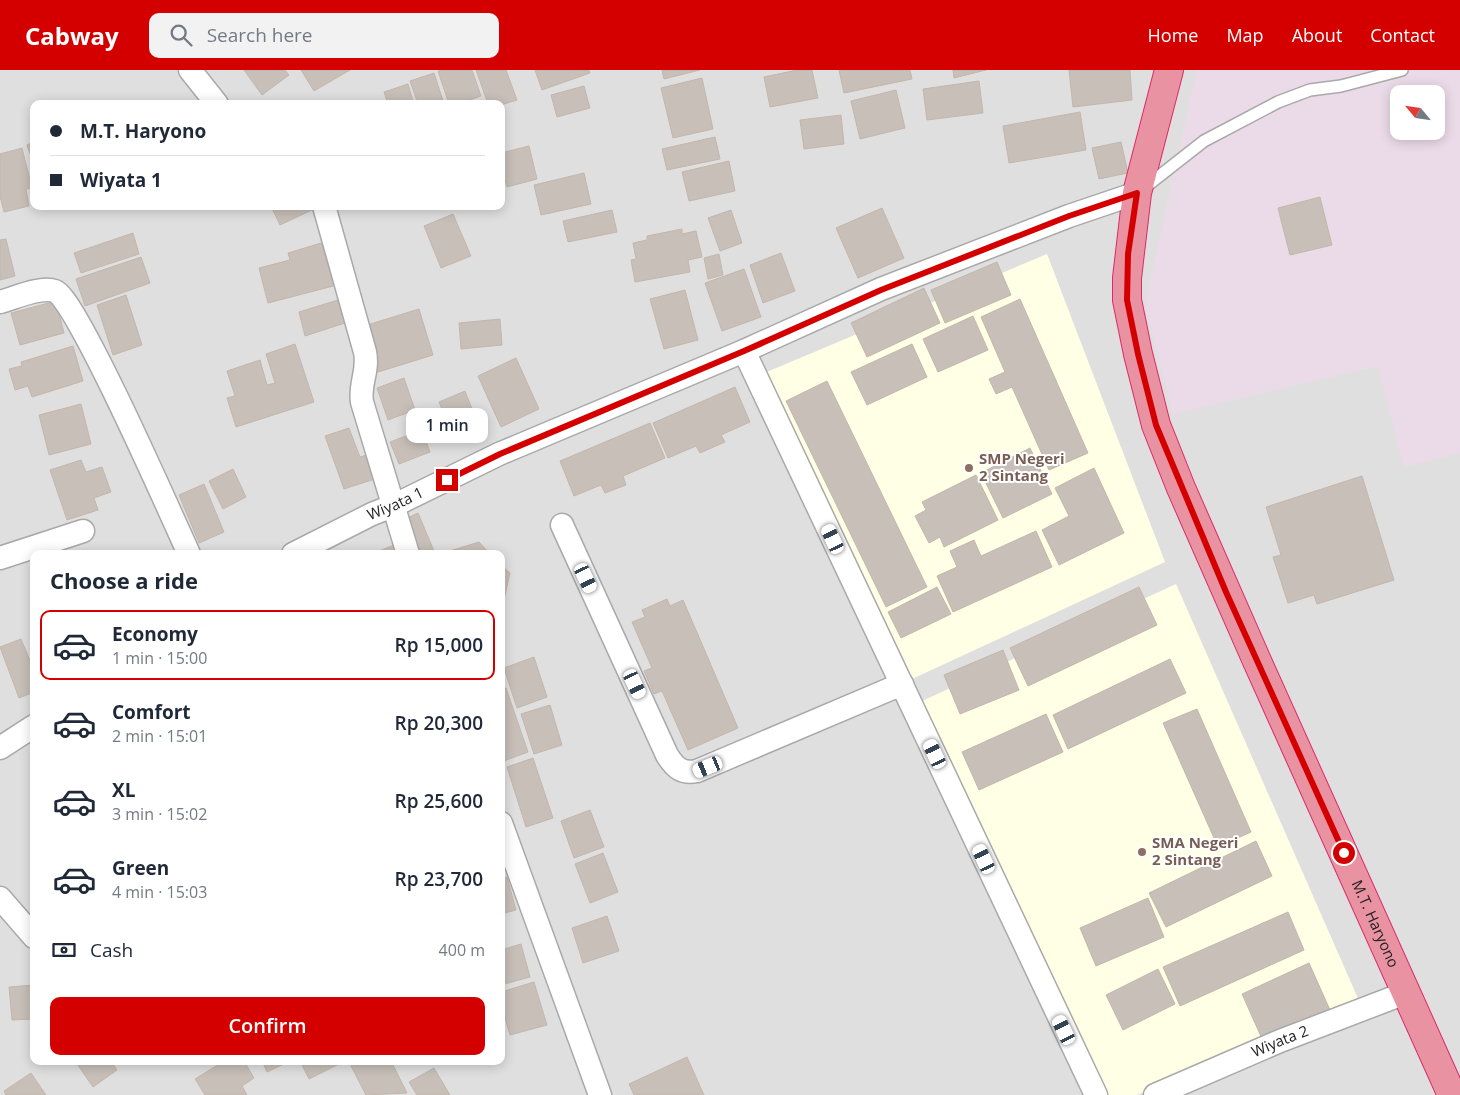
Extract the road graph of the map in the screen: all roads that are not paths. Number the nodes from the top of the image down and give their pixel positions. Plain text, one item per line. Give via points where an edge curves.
1 (190, 70) edge
2 (1169, 70) edge
3 (1402, 70) edge
4 (214, 100) edge
5 (1137, 193) junction
6 (325, 210) edge
7 (0, 302) edge
8 (744, 351) junction
9 (395, 505) junction
10 (562, 525) dead end
11 (83, 531) dead end
12 (187, 550) edge
13 (301, 550) edge
14 (407, 550) edge
15 (0, 558) edge
16 (902, 684) junction
17 (30, 729) edge
18 (0, 748) edge
19 (505, 834) edge
20 (0, 898) edge
21 (30, 933) edge
22 (1408, 992) junction
23 (600, 1095) edge
24 (1096, 1095) edge
25 (1155, 1095) edge
26 (1452, 1095) edge

1 - 4 street
2 - 5 highway, M.T. Haryono
3 - 5 lane via 1341,86 1310,90 1278,102 1204,141
5 - 8 street, Wiyata 1 via 1069,216 881,290
5 - 22 highway, M.T. Haryono via 1128,254 1127,300 1156,425 1257,661
6 - 9 street via 365,352 367,365 361,388 362,402
7 - 12 street via 46,290 57,292 68,303 89,340
8 - 9 street, Wiyata 1 via 500,454
8 - 16 street
9 - 13 street, Wiyata 1
9 - 14 street via 396,519
10 - 16 street via 667,755 680,770 687,773 697,771
11 - 15 street
16 - 24 street
17 - 18 street
19 - 23 street
20 - 21 street
22 - 25 street, Wiyata 2 via 1280,1041
22 - 26 highway, M.T. Haryono

